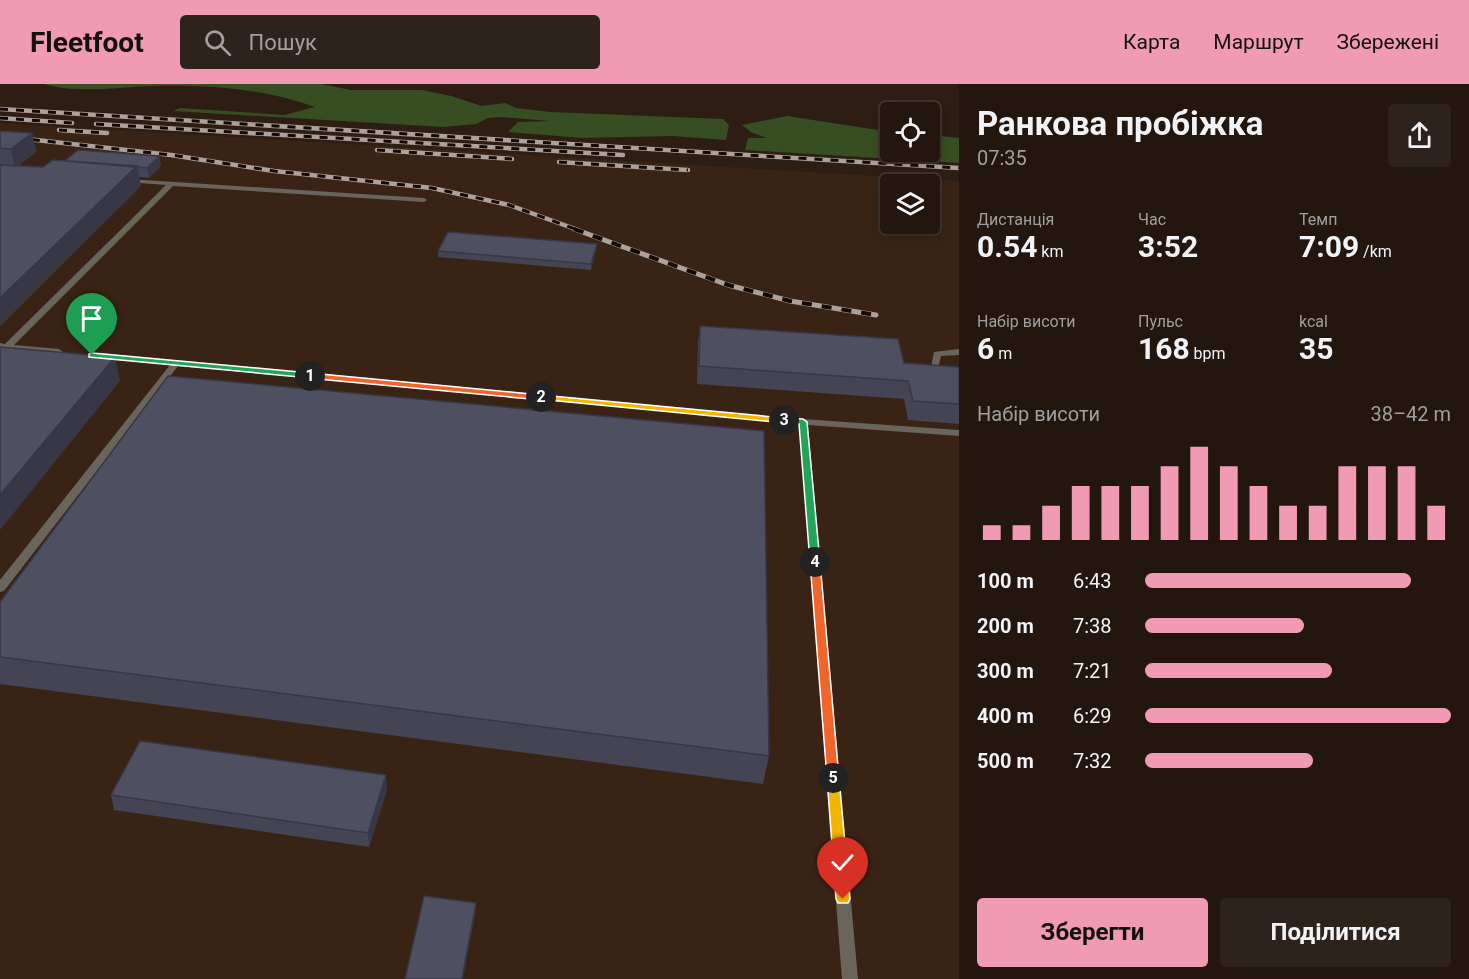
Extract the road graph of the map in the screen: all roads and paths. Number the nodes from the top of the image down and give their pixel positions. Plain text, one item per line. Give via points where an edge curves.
1 (125, 181) edge
2 (171, 184) junction
3 (424, 200) dead end
4 (3, 347) edge
5 (959, 352) edge
6 (75, 354) edge
7 (97, 356) edge
8 (176, 363) junction
9 (935, 367) edge
10 (803, 422) junction
11 (959, 433) edge
12 (0, 588) edge
13 (850, 979) edge

1 - 2 lane
2 - 3 lane
2 - 4 lane
4 - 6 lane
5 - 9 lane via 937,354
7 - 8 lane
8 - 10 lane
8 - 12 lane
10 - 11 lane
10 - 13 lane

